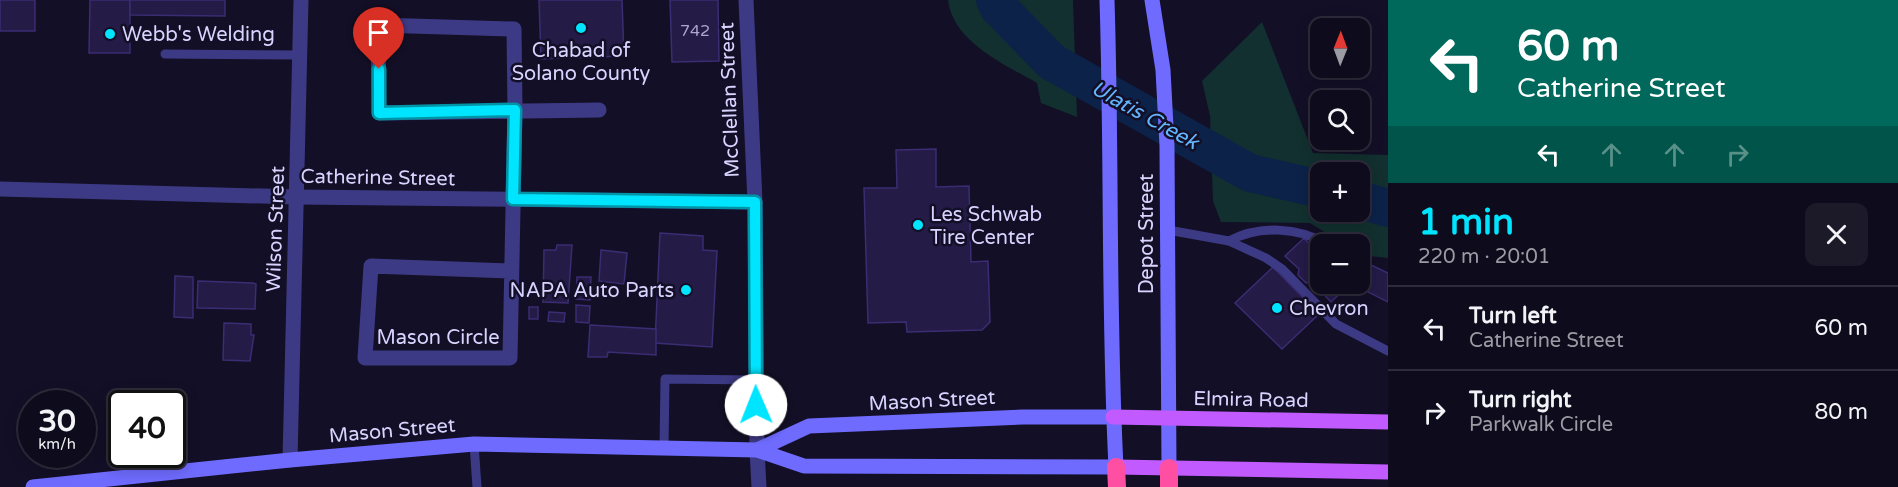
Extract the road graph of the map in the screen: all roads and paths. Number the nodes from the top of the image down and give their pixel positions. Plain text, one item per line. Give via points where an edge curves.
1 (301, 0) edge
2 (746, 0) edge
3 (1107, 0) edge
4 (1152, 0) edge
5 (165, 54) dead end
6 (301, 55) junction
7 (515, 110) junction
8 (599, 110) dead end
9 (0, 189) edge
10 (297, 197) junction
11 (513, 199) junction
12 (755, 202) junction
13 (1167, 230) junction
14 (1310, 237) edge
15 (1229, 241) junction
16 (510, 271) junction
17 (1388, 351) edge
18 (755, 380) junction
19 (1113, 417) junction
20 (1169, 418) junction
21 (1388, 422) edge
22 (474, 444) junction
23 (664, 448) junction
24 (757, 450) junction
25 (290, 460) junction
26 (1116, 467) junction
27 (1169, 468) junction
28 (1388, 472) edge
29 (33, 487) edge
30 (477, 487) edge
31 (759, 487) edge
32 (1117, 487) edge
33 (1169, 487) edge

1 - 6 street, Wilson Street
2 - 12 street, McClellan Street
3 - 19 main road, Depot Street
4 - 13 main road, Depot Street via 1163,70
5 - 6 lane
6 - 10 street, Wilson Street
7 - 7 street via 514,29 378,26 379,113
7 - 8 street
7 - 11 street, Mason Circle
9 - 10 street, Catherine Street
10 - 11 street, Catherine Street
10 - 25 street, Wilson Street
11 - 12 street, Catherine Street
11 - 16 street, Mason Circle
12 - 18 street, McClellan Street
13 - 15 lane
13 - 20 main road, Depot Street
14 - 15 lane via 1286,230 1247,231
15 - 17 lane via 1282,269 1336,324
16 - 16 street, Mason Circle via 510,358 365,358 371,266
18 - 23 lane via 665,380
18 - 24 street, McClellan Street
19 - 20 main road, Elmira Road
19 - 24 main road, Mason Street via 809,426
19 - 26 main road, Depot Street
20 - 21 main road, Elmira Road
20 - 27 main road, Depot Street
22 - 23 main road, Mason Street
22 - 25 main road, Mason Street
22 - 30 lane
23 - 24 main road, Mason Street
24 - 26 main road, Mason Street via 804,466
24 - 31 street, McClellan Street
25 - 29 main road, Mason Street
26 - 27 main road
26 - 32 highway
27 - 28 main road
27 - 33 highway

